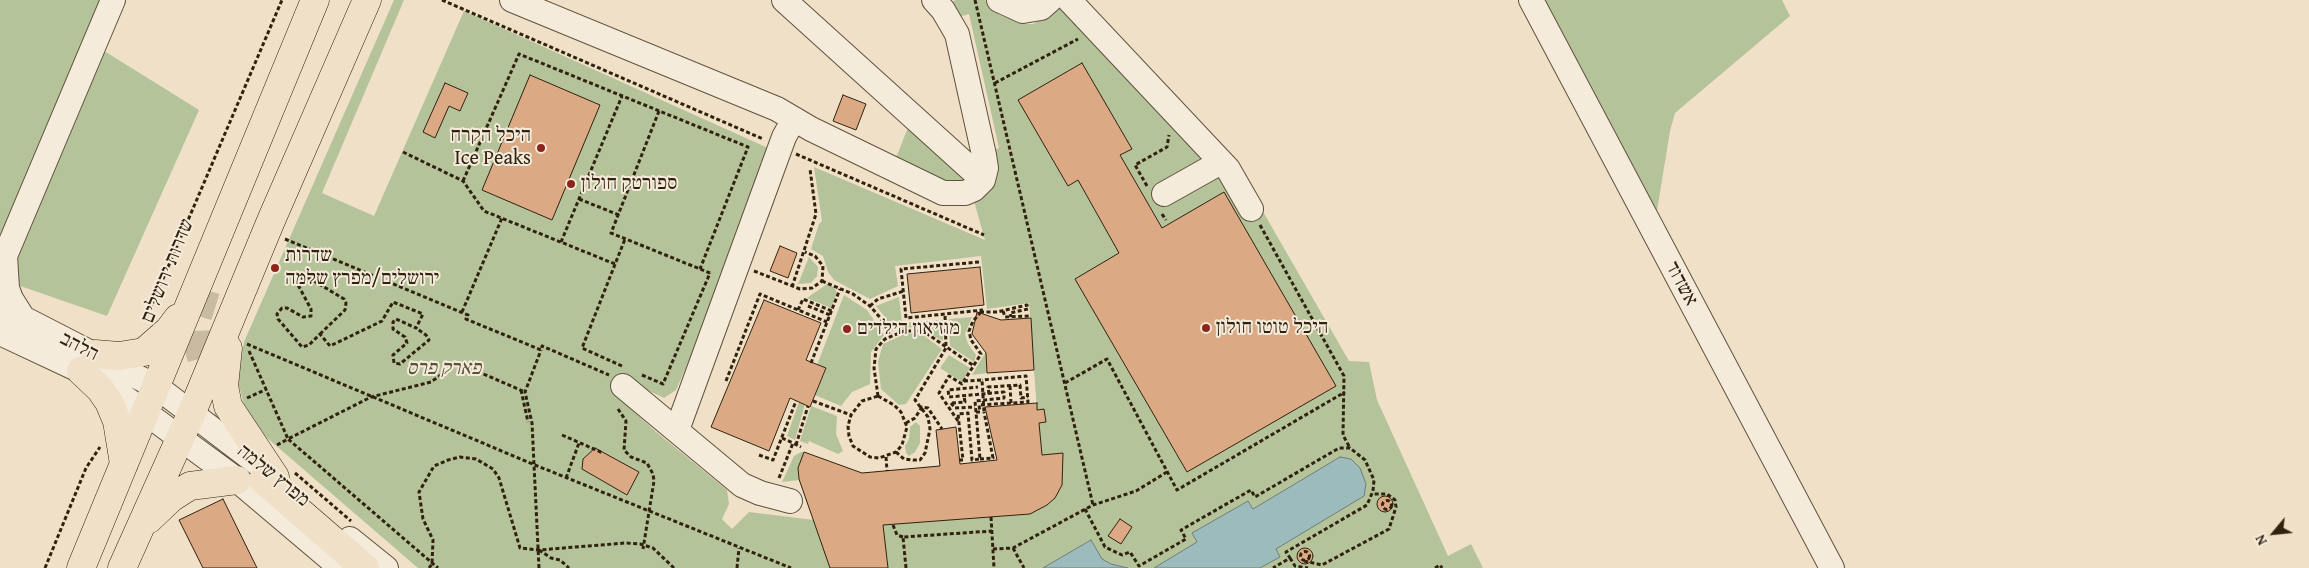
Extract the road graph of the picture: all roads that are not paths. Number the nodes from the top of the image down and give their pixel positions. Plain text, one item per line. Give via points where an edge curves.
1 (113, 0) edge
2 (315, 0) edge
3 (367, 0) edge
4 (512, 0) edge
5 (784, 0) edge
6 (934, 0) edge
7 (999, 0) edge
8 (1050, 0) edge
9 (1069, 0) edge
10 (1531, 0) edge
11 (794, 119) junction
12 (1221, 162) junction
13 (982, 180) junction
14 (1158, 198) road end
15 (1251, 209) road end
16 (3, 259) edge
17 (206, 278) junction
18 (238, 299) junction
19 (0, 309) edge
20 (23, 318) junction
21 (0, 333) edge
22 (88, 363) junction
23 (157, 386) junction
24 (617, 390) road end
25 (192, 412) junction
26 (145, 413) junction
27 (677, 430) junction
28 (180, 437) junction
29 (124, 464) junction
30 (267, 477) junction
31 (784, 491) road end
32 (127, 557) edge
33 (81, 568) edge
34 (341, 568) edge
35 (365, 568) edge
36 (386, 568) edge
37 (1832, 568) edge

1 - 16 street
2 - 17 main road, שדרות ירושלים
3 - 18 main road
4 - 11 street via 777,109
5 - 13 street
6 - 13 street via 957,34 984,155 986,168
7 - 8 street via 1024,12 1041,8
9 - 12 street
10 - 37 street, אשדוד
11 - 13 street via 943,193 965,193
11 - 27 street via 780,146
12 - 14 street
12 - 15 street
16 - 20 street via 7,288
17 - 22 main road via 196,287 168,330 144,352
17 - 23 main road, שדרות ירושלים
18 - 25 main road
18 - 30 main road via 225,362 225,393 228,406
19 - 20 street, הלהב
20 - 22 street, הלהב
21 - 22 street, הלהב
22 - 23 street, הלהב
22 - 26 street, הלהב
22 - 29 main road via 116,421
23 - 25 street, מפרץ שלמה
23 - 26 main road, שדרות ירושלים
24 - 27 street
25 - 28 main road
25 - 30 street, מפרץ שלמה
26 - 28 street, מפרץ שלמה
26 - 29 main road, שדרות ירושלים
27 - 31 street via 742,485 760,494
28 - 30 street, מפרץ שלמה
28 - 32 main road
29 - 33 main road, שדרות ירושלים
30 - 32 main road via 190,486 151,517
30 - 34 street, מפרץ שלמה
30 - 35 main road
30 - 36 street, מפרץ שלמה

